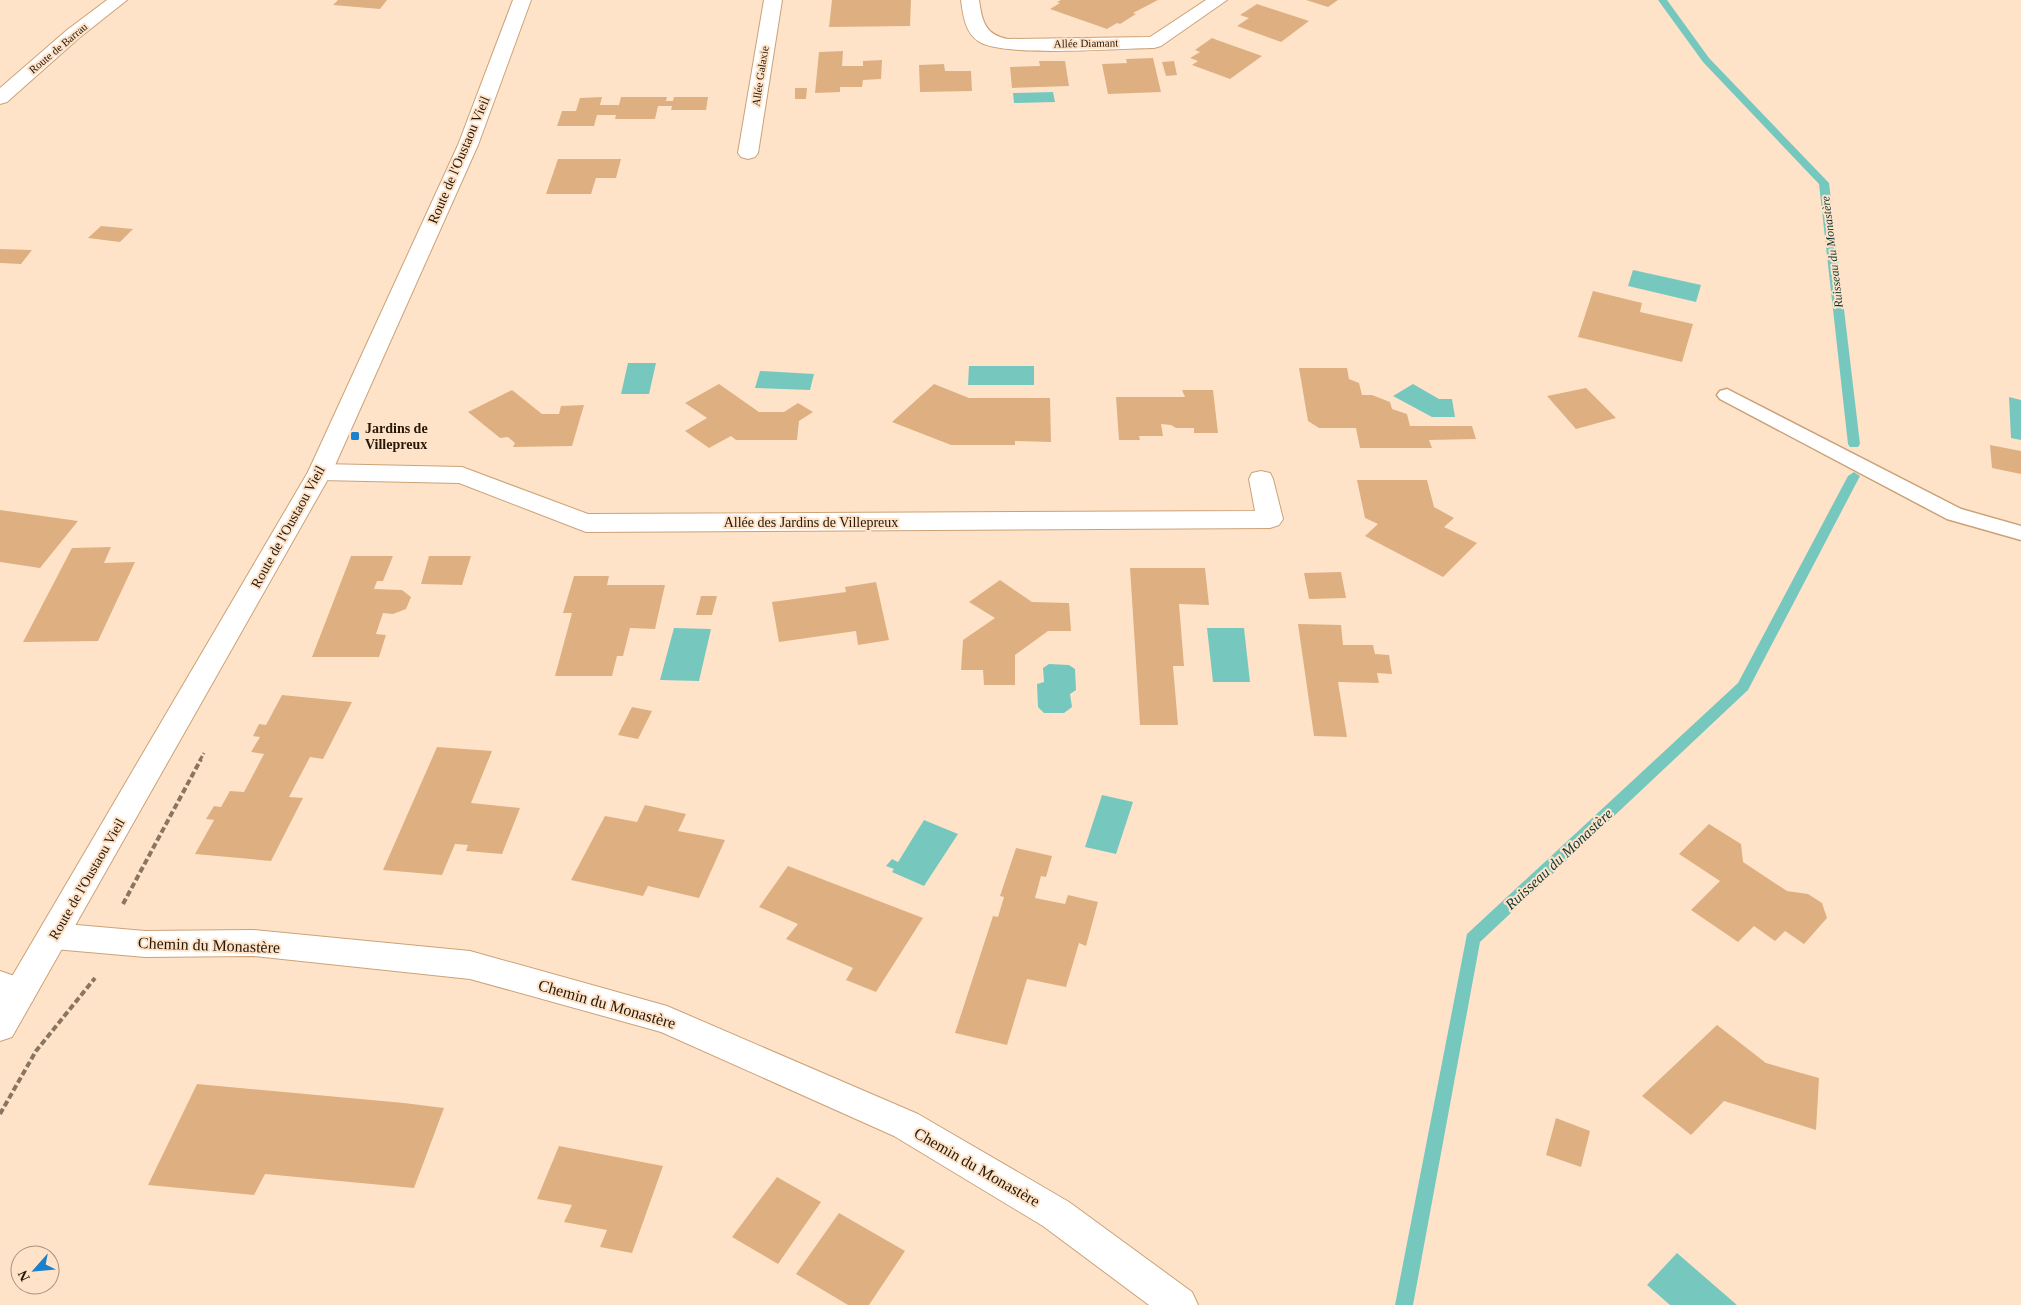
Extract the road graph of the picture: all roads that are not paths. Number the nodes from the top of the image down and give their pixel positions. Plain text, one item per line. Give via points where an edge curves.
1 (118, 0) edge
2 (522, 0) edge
3 (773, 0) edge
4 (970, 0) edge
5 (1218, 0) edge
6 (0, 98) edge
7 (748, 153) dead end
8 (1727, 394) dead end
9 (320, 472) junction
10 (1261, 479) dead end
11 (2021, 532) edge
12 (54, 936) junction
13 (10, 988) edge
14 (0, 1027) edge
15 (1179, 1305) edge

1 - 6 street, Route de Barrau via 73,34
2 - 9 street, Route de l'Oustaou Vieil via 468,145
3 - 7 street, Allée Galaxie
4 - 5 street, Allée Diamant via 973,25 977,30 996,43 1008,45 1154,42
8 - 11 lane via 1954,514
9 - 10 street, Allée des Jardins de Villepreux via 462,475 586,523 1270,519
9 - 12 street, Route de l'Oustaou Vieil
12 - 13 street, Route de l'Oustaou Vieil
12 - 15 street, Chemin du Monastère via 145,944 253,943 470,965 667,1020 906,1125 1056,1214
13 - 14 street, Route de l'Oustaou Vieil

